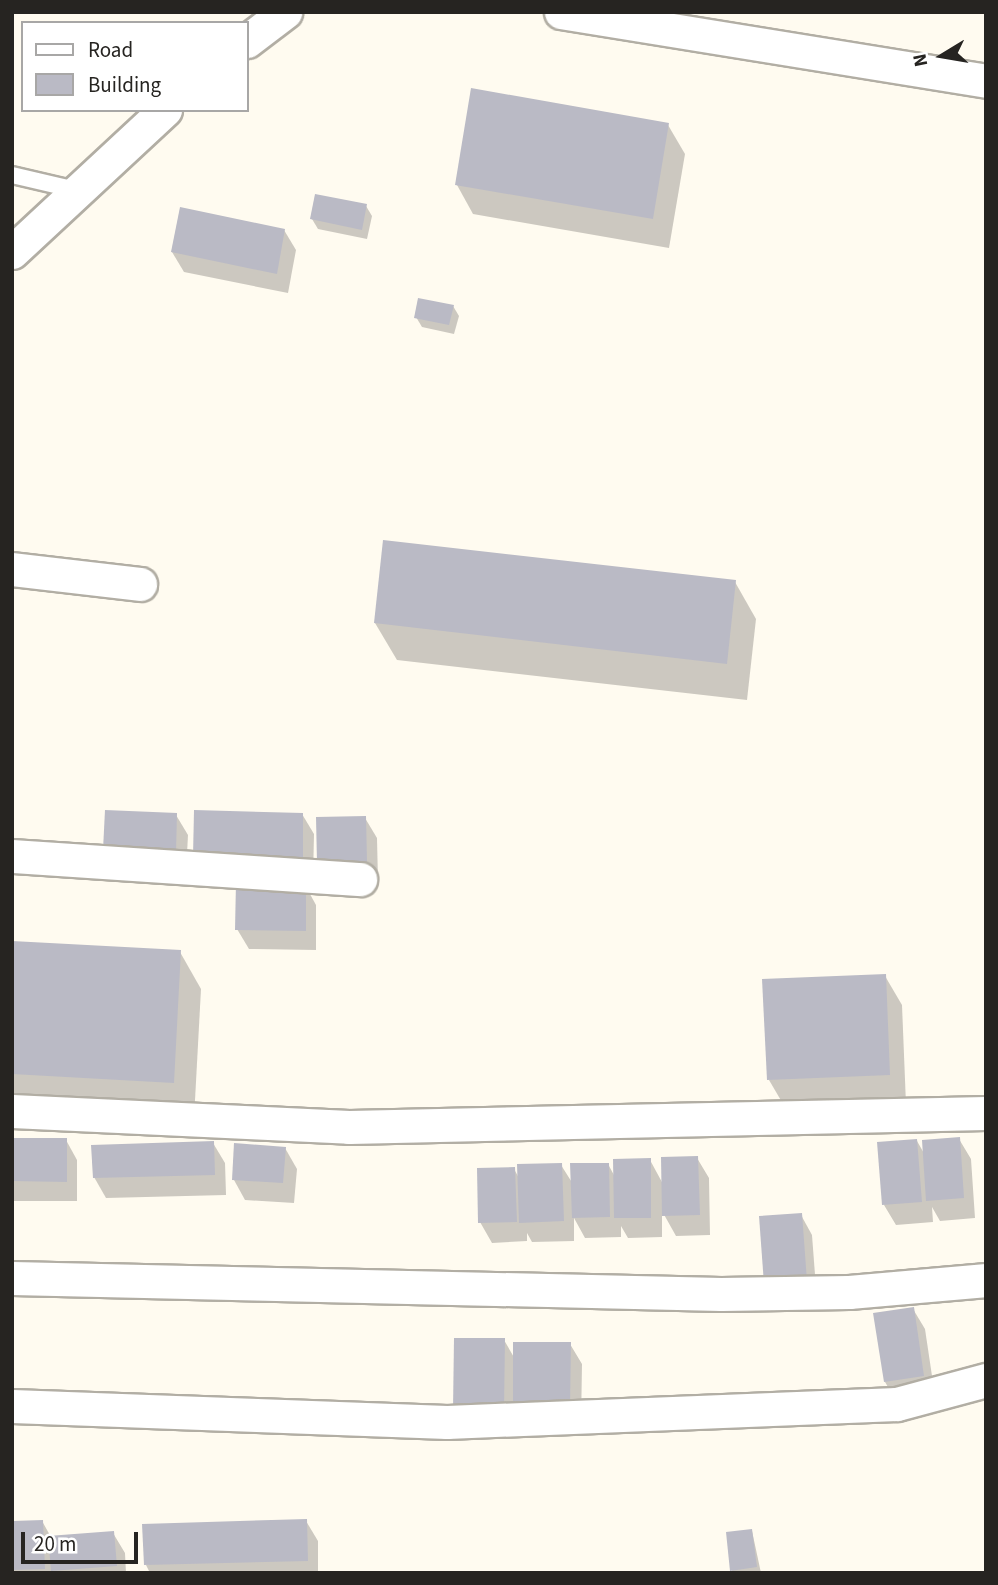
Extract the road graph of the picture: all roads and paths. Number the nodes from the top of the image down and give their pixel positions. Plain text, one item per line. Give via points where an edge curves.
1 (285, 12) edge
2 (561, 12) edge
3 (248, 40) edge
4 (986, 81) edge
5 (163, 112) edge
6 (12, 175) edge
7 (76, 190) junction
8 (12, 252) edge
9 (12, 569) edge
10 (140, 584) dead end
11 (12, 856) edge
12 (360, 879) dead end
13 (12, 1111) edge
14 (986, 1113) edge
15 (12, 1278) edge
16 (986, 1280) edge
17 (986, 1380) edge
18 (12, 1406) edge

1 - 3 street
2 - 4 street
5 - 7 street
6 - 7 lane
7 - 8 street
9 - 10 street
11 - 12 street
13 - 14 street via 349,1127
15 - 16 street via 722,1294 849,1292
17 - 18 street via 897,1404 447,1422

